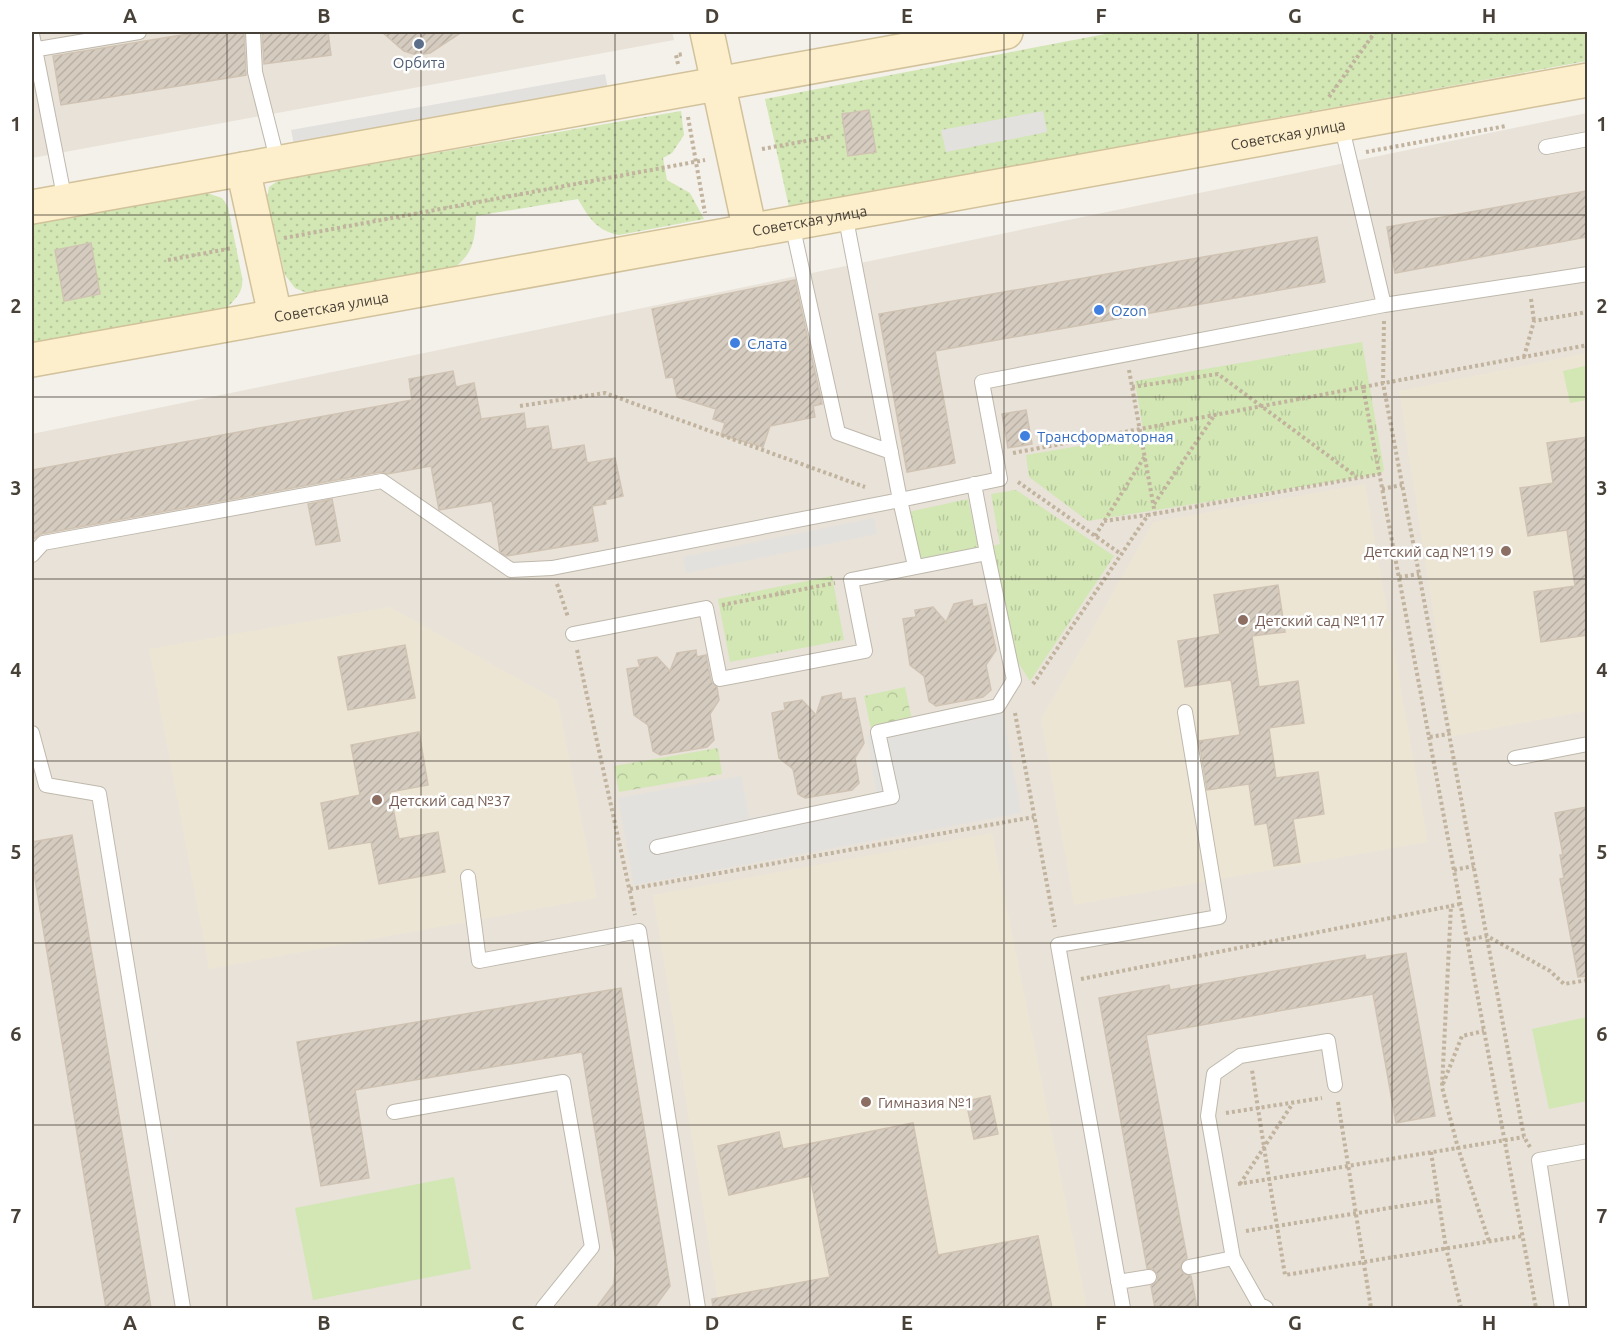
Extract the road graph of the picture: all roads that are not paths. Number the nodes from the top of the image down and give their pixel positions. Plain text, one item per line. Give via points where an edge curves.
1 (139, 32) edge
2 (253, 32) edge
3 (708, 32) edge
4 (1006, 32) edge
5 (32, 34) edge
6 (33, 50) edge
7 (1587, 80) edge
8 (718, 84) junction
9 (1332, 115) junction
10 (1587, 139) edge
11 (1546, 147) dead end
12 (278, 163) junction
13 (243, 169) junction
14 (65, 201) junction
15 (32, 207) edge
16 (845, 214) junction
17 (792, 224) junction
18 (750, 231) junction
19 (1587, 274) edge
20 (1384, 305) junction
21 (275, 315) junction
22 (32, 360) edge
23 (891, 452) junction
24 (974, 484) junction
25 (900, 500) junction
26 (987, 553) junction
27 (32, 555) edge
28 (915, 566) junction
29 (573, 634) road end
30 (1185, 712) dead end
31 (32, 733) edge
32 (1587, 744) edge
33 (1515, 758) dead end
34 (657, 847) dead end
35 (468, 877) dead end
36 (1336, 1090) road end
37 (394, 1112) dead end
38 (1587, 1151) edge
39 (1233, 1258) junction
40 (1189, 1268) dead end
41 (1149, 1277) dead end
42 (1118, 1282) junction
43 (183, 1308) edge
44 (543, 1308) edge
45 (698, 1308) edge
46 (1123, 1308) edge
47 (1266, 1308) edge
48 (1562, 1308) edge

1 - 6 lane
2 - 12 lane via 255,72
3 - 8 street
4 - 8 street
5 - 6 lane
6 - 14 lane
7 - 9 street, Советская улица
8 - 12 street
8 - 18 street
9 - 16 street, Советская улица
9 - 20 lane via 1350,155
10 - 11 lane
12 - 13 street
13 - 14 street
13 - 21 street
14 - 15 street
16 - 17 street, Советская улица
16 - 23 lane
17 - 18 street, Советская улица
17 - 23 lane via 838,433
18 - 21 street, Советская улица
19 - 20 lane
20 - 24 lane via 982,382 1000,479
21 - 22 street, Советская улица
23 - 25 lane
24 - 25 lane
24 - 26 lane
25 - 27 lane via 552,568 511,570 382,481 43,543
25 - 28 lane
26 - 28 lane
26 - 34 lane via 1014,680 998,706 878,732 892,797
28 - 29 lane via 851,580 865,651 843,656 720,679 706,608
30 - 42 lane via 1219,917 1058,945
31 - 43 lane via 46,786 99,794
32 - 33 lane
35 - 45 lane via 479,961 639,931
36 - 39 lane via 1328,1041 1240,1056 1214,1074 1208,1116
37 - 44 lane via 563,1082 592,1247
38 - 48 lane via 1539,1160
39 - 40 lane
39 - 47 lane via 1259,1304
41 - 42 lane
42 - 46 lane

